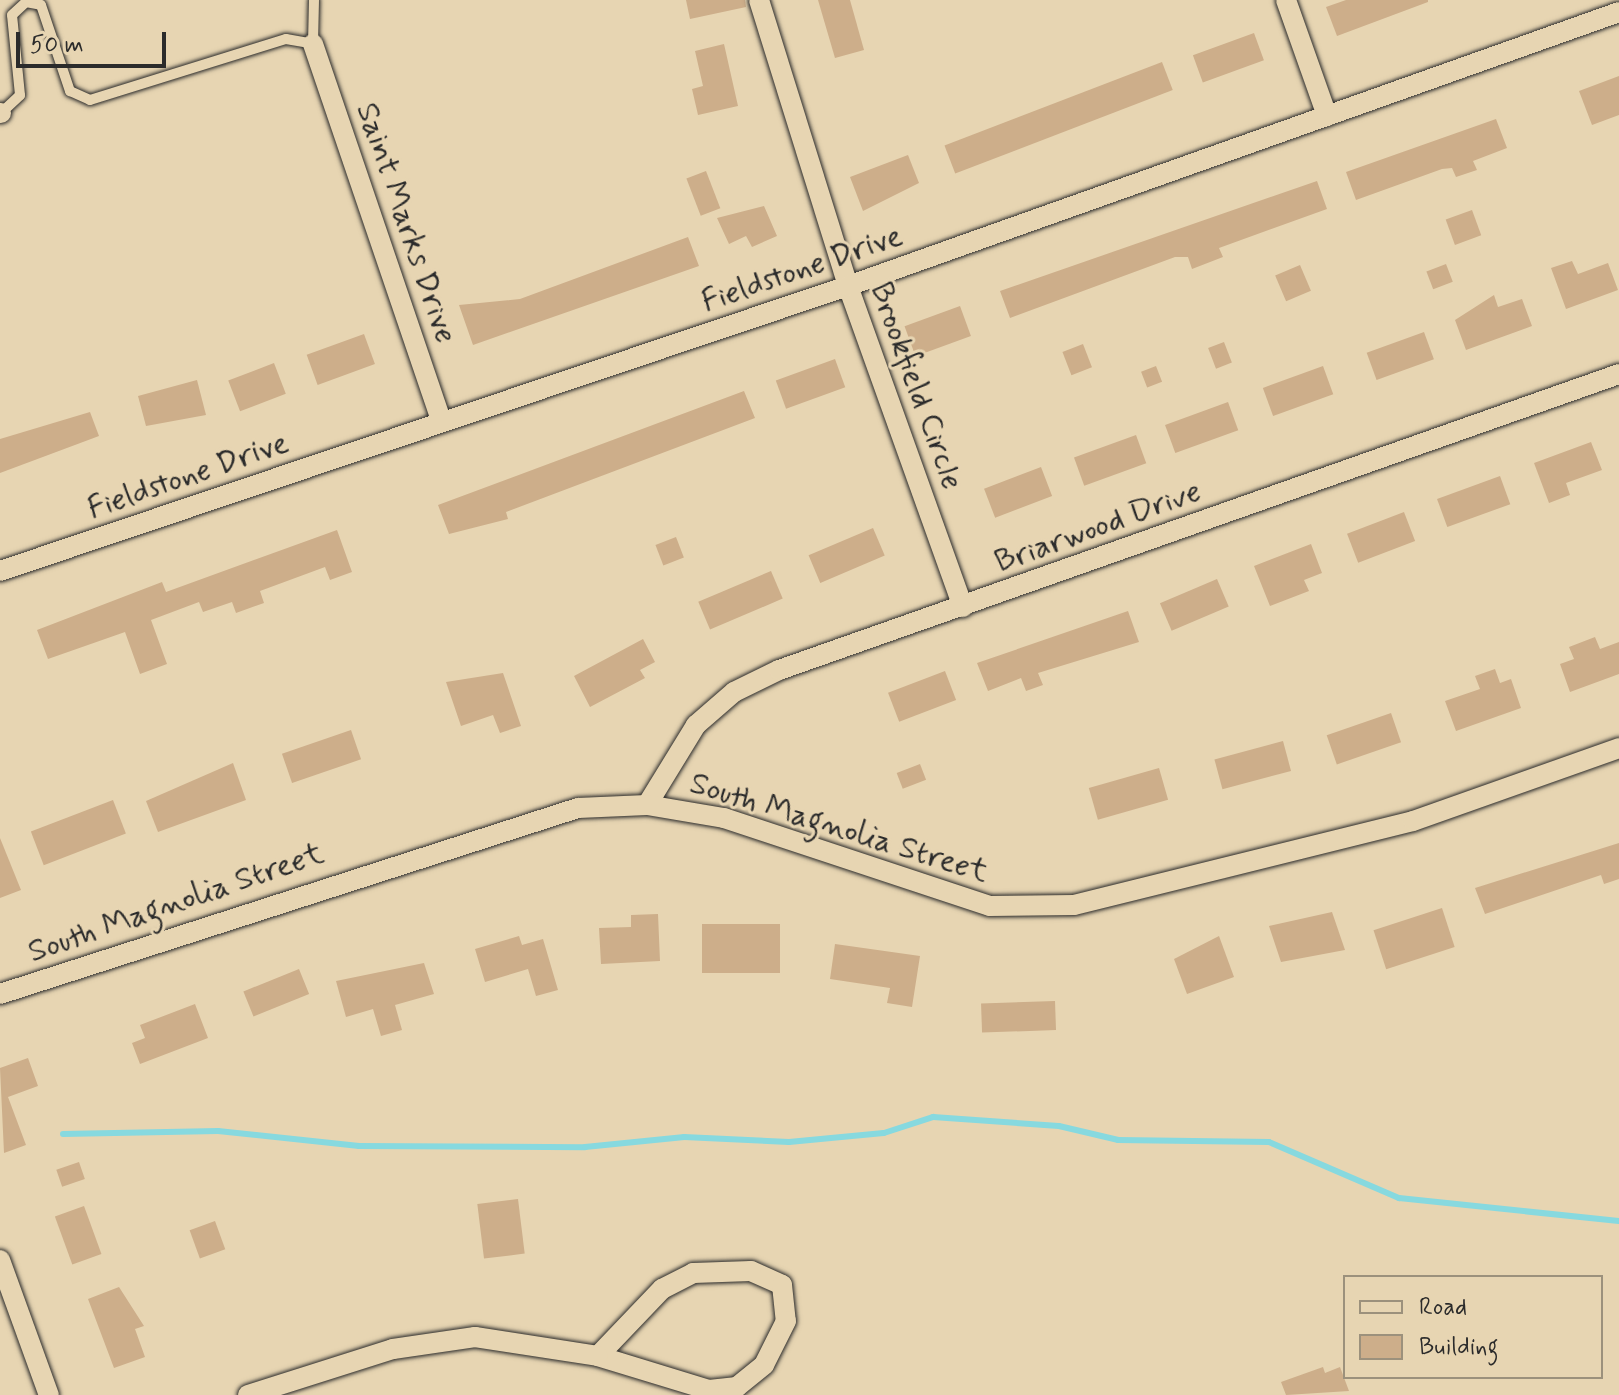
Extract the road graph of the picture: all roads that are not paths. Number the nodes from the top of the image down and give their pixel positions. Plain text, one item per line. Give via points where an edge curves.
1 (314, 0) edge
2 (759, 0) edge
3 (1286, 0) edge
4 (1619, 12) edge
5 (313, 44) junction
6 (1, 113) edge
7 (1327, 116) junction
8 (848, 286) junction
9 (1619, 374) edge
10 (442, 422) junction
11 (0, 571) edge
12 (963, 607) junction
13 (1619, 748) edge
14 (647, 805) junction
15 (0, 994) edge
16 (0, 1260) edge
17 (598, 1356) junction
18 (49, 1395) edge
19 (248, 1395) edge

1 - 5 lane
2 - 8 street, Brookfield Circle
3 - 7 street
4 - 7 street, Fieldstone Drive
5 - 6 lane via 286,39 90,100 70,91 41,5 26,2 12,15 20,95
5 - 10 street, Saint Marks Drive
7 - 8 street, Fieldstone Drive
8 - 10 street, Fieldstone Drive
8 - 12 street, Brookfield Circle
9 - 12 street, Briarwood Drive
10 - 11 street, Fieldstone Drive
12 - 14 street, Briarwood Drive via 734,692 696,725
13 - 14 street, South Magnolia Street via 1413,821 1074,905 990,906 724,818
14 - 15 street, South Magnolia Street via 578,808 523,822
16 - 18 street
17 - 17 street via 662,1289 693,1273 751,1271 782,1285 786,1321 764,1365 737,1387 709,1390
17 - 19 street via 475,1337 393,1349

